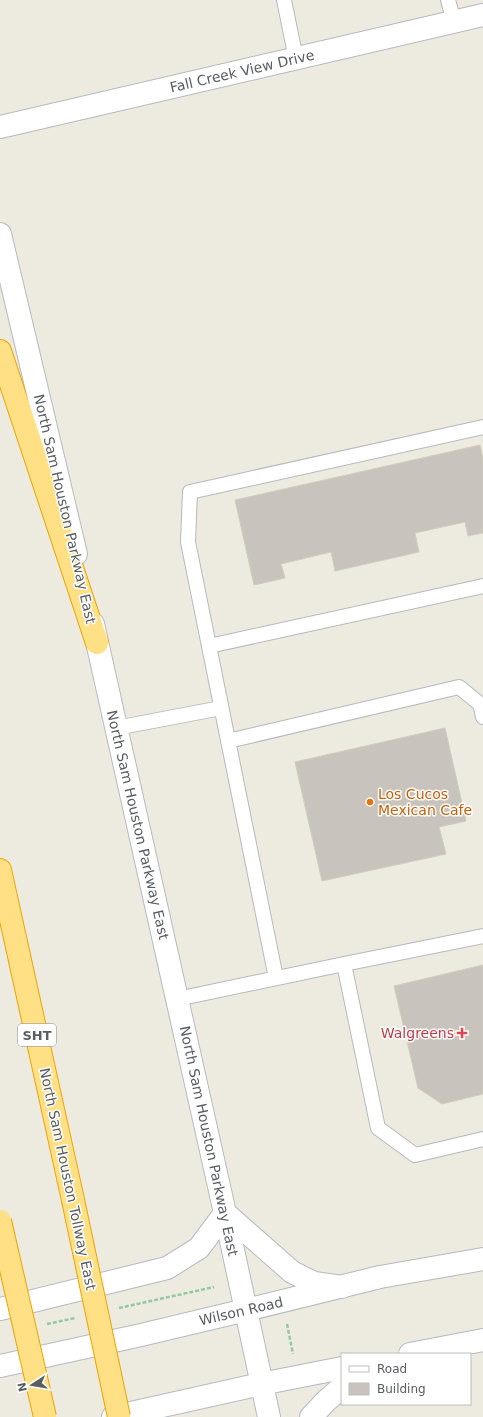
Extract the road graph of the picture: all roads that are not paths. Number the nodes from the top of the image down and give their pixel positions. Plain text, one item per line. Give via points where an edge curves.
1 (284, 0) edge
2 (448, 0) edge
3 (483, 15) edge
4 (454, 22) junction
5 (296, 58) junction
6 (0, 127) edge
7 (0, 234) edge
8 (0, 351) edge
9 (483, 427) edge
10 (483, 586) edge
11 (98, 643) junction
12 (209, 646) junction
13 (221, 708) junction
14 (483, 718) edge
15 (116, 728) junction
16 (228, 741) junction
17 (0, 870) edge
18 (483, 936) edge
19 (344, 964) junction
20 (276, 978) junction
21 (177, 999) junction
22 (483, 1139) edge
23 (226, 1213) junction
24 (0, 1221) edge
25 (483, 1259) edge
26 (342, 1287) junction
27 (0, 1309) edge
28 (246, 1310) junction
29 (483, 1340) edge
30 (415, 1353) edge
31 (0, 1366) edge
32 (341, 1368) edge
33 (261, 1384) junction
34 (341, 1388) edge
35 (45, 1417) edge
36 (113, 1417) edge
37 (119, 1417) edge
38 (269, 1417) edge
39 (311, 1417) edge

1 - 5 lane
2 - 4 lane
3 - 4 main road, Fall Creek View Drive
4 - 5 main road, Fall Creek View Drive
5 - 6 main road, Fall Creek View Drive
7 - 11 main road, North Sam Houston Parkway East
8 - 11 highway
9 - 12 lane via 190,492 188,542
10 - 12 lane
11 - 15 main road, North Sam Houston Parkway East
12 - 13 lane
13 - 15 lane
13 - 16 lane
14 - 16 lane via 480,704 459,687
15 - 21 main road, North Sam Houston Parkway East
16 - 20 lane
17 - 37 highway, North Sam Houston Tollway East / SHT, bridge
18 - 19 lane
19 - 20 lane
19 - 22 lane via 378,1128 415,1155
20 - 21 lane
21 - 23 main road, North Sam Houston Parkway East
23 - 26 main road via 292,1272 314,1283
23 - 27 main road via 199,1248 167,1268
23 - 28 main road, North Sam Houston Parkway East
24 - 35 highway, bridge
25 - 26 main road, Wilson Road via 380,1277
26 - 28 main road, Wilson Road
28 - 31 main road, Wilson Road
28 - 33 main road, North Sam Houston Parkway East
29 - 30 main road
32 - 33 main road
33 - 36 main road
33 - 38 main road, North Sam Houston Parkway East
34 - 39 main road

